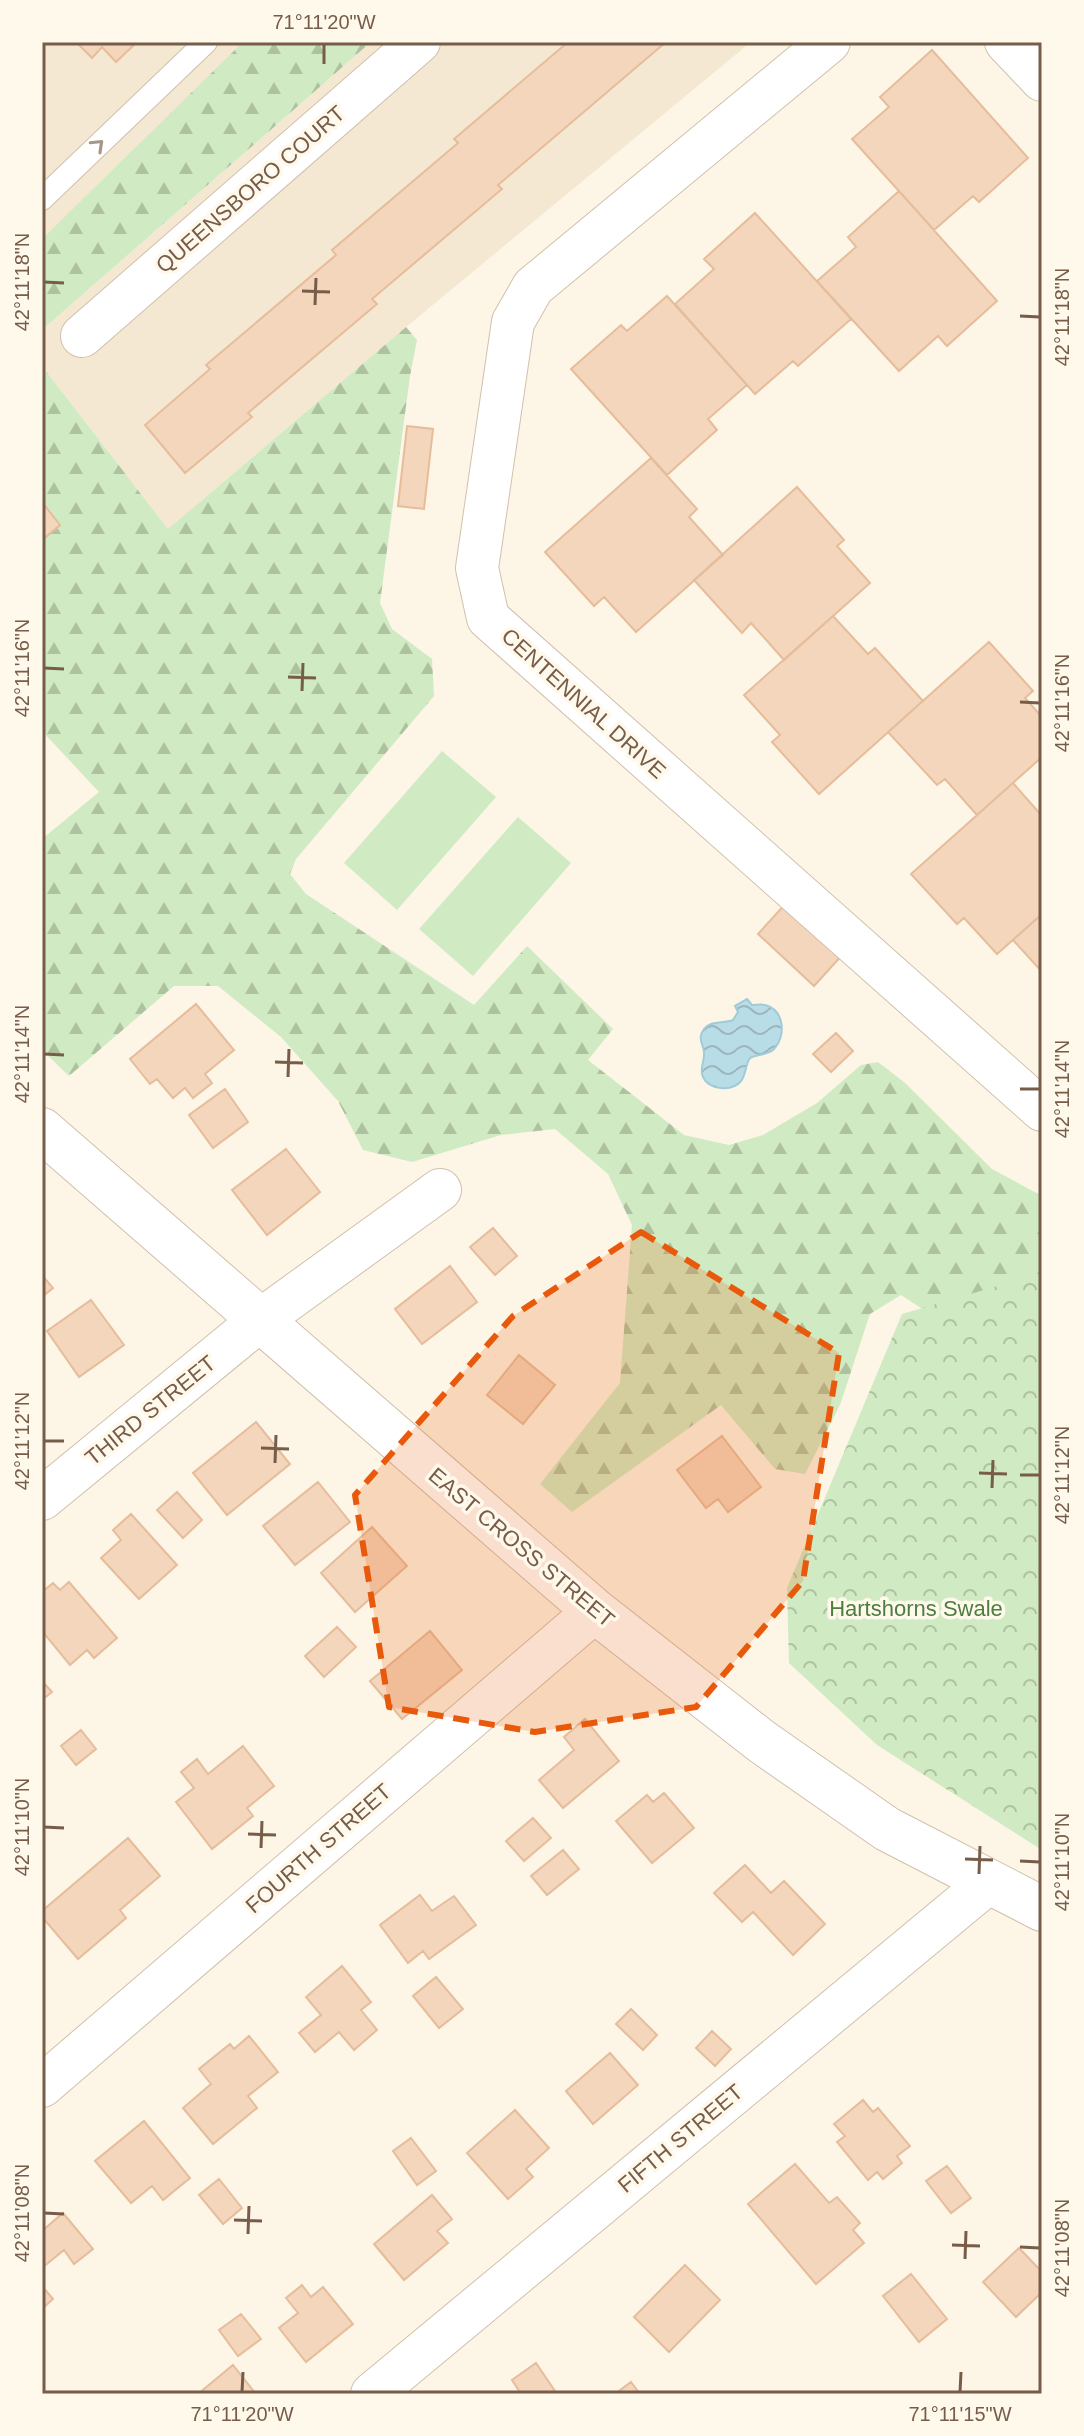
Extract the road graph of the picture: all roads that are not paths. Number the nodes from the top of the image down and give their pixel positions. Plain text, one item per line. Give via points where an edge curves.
1 (206, 42) edge
2 (419, 42) edge
3 (829, 42) edge
4 (1006, 42) edge
5 (1042, 80) edge
6 (42, 199) edge
7 (82, 336) dead end
8 (1042, 1110) edge
9 (42, 1130) edge
10 (440, 1190) dead end
11 (259, 1321) junction
12 (42, 1499) edge
13 (595, 1611) junction
14 (989, 1882) junction
15 (1042, 1909) edge
16 (42, 2086) edge
17 (372, 2394) edge

6 -> 1 lane
2 - 7 street, QUEENSBORO COURT
3 - 8 street, CENTENNIAL DRIVE via 533,287 513,322 477,568 488,618
4 - 5 street
9 - 11 street, EAST CROSS STREET
10 - 11 street, THIRD STREET
11 - 12 street, THIRD STREET
11 - 13 street, EAST CROSS STREET
13 - 14 street, EAST CROSS STREET via 761,1741 874,1821
13 - 16 street, FOURTH STREET
14 - 15 street, EAST CROSS STREET
14 - 17 street, FIFTH STREET

